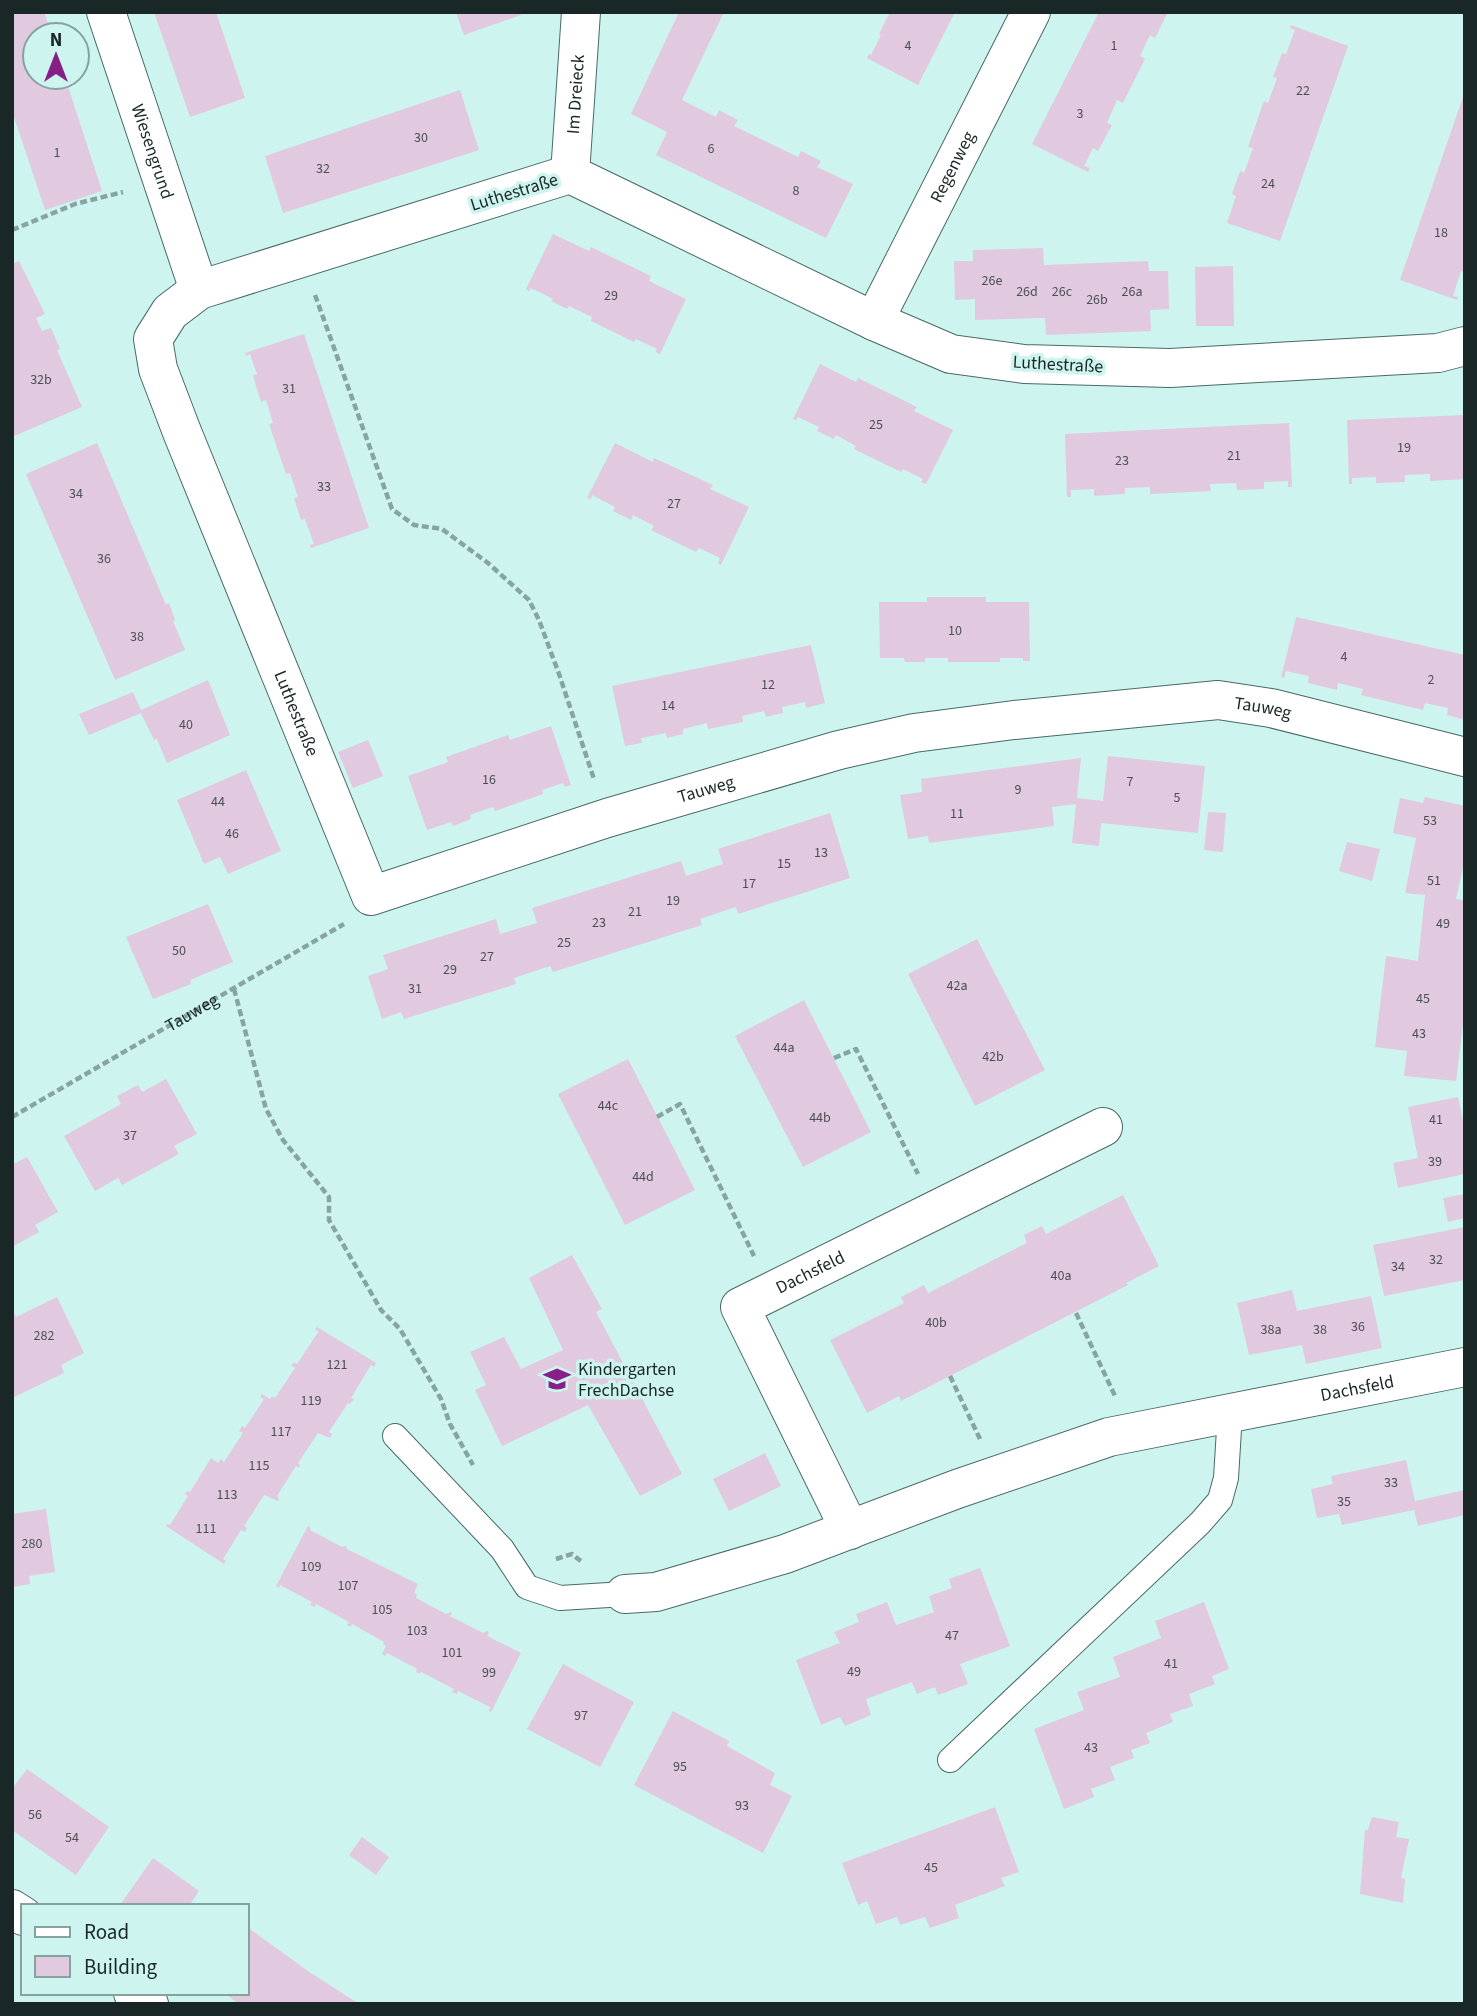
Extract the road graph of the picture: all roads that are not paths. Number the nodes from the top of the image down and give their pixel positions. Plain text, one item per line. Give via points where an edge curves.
1 (106, 12) edge
2 (581, 12) edge
3 (1031, 12) edge
4 (570, 174) junction
5 (200, 290) junction
6 (874, 321) junction
7 (1465, 346) edge
8 (1465, 757) edge
9 (371, 896) joint
10 (1103, 1127) dead end
11 (1465, 1367) edge
12 (1230, 1413) junction
13 (395, 1436) dead end
14 (850, 1530) junction
15 (625, 1594) joint
16 (950, 1760) dead end

1 - 5 street, Wiesengrund
2 - 4 street, Im Dreieck
3 - 6 street, Regenweg
4 - 5 street, Luthestraße
4 - 6 street, Luthestraße
5 - 9 street, Luthestraße via 170,312 153,339 158,369
6 - 7 street, Luthestraße via 951,354 1024,364 1170,368 1438,353
8 - 9 street, Tauweg via 1271,708 1218,700 1014,720 914,733 839,751 607,818
10 - 14 street, Dachsfeld via 740,1307
11 - 12 street, Dachsfeld
12 - 14 street, Dachsfeld via 1132,1431
12 - 16 lane via 1226,1479 1220,1500
13 - 15 lane via 502,1549 527,1587 560,1598
14 - 15 street, Dachsfeld via 656,1592

